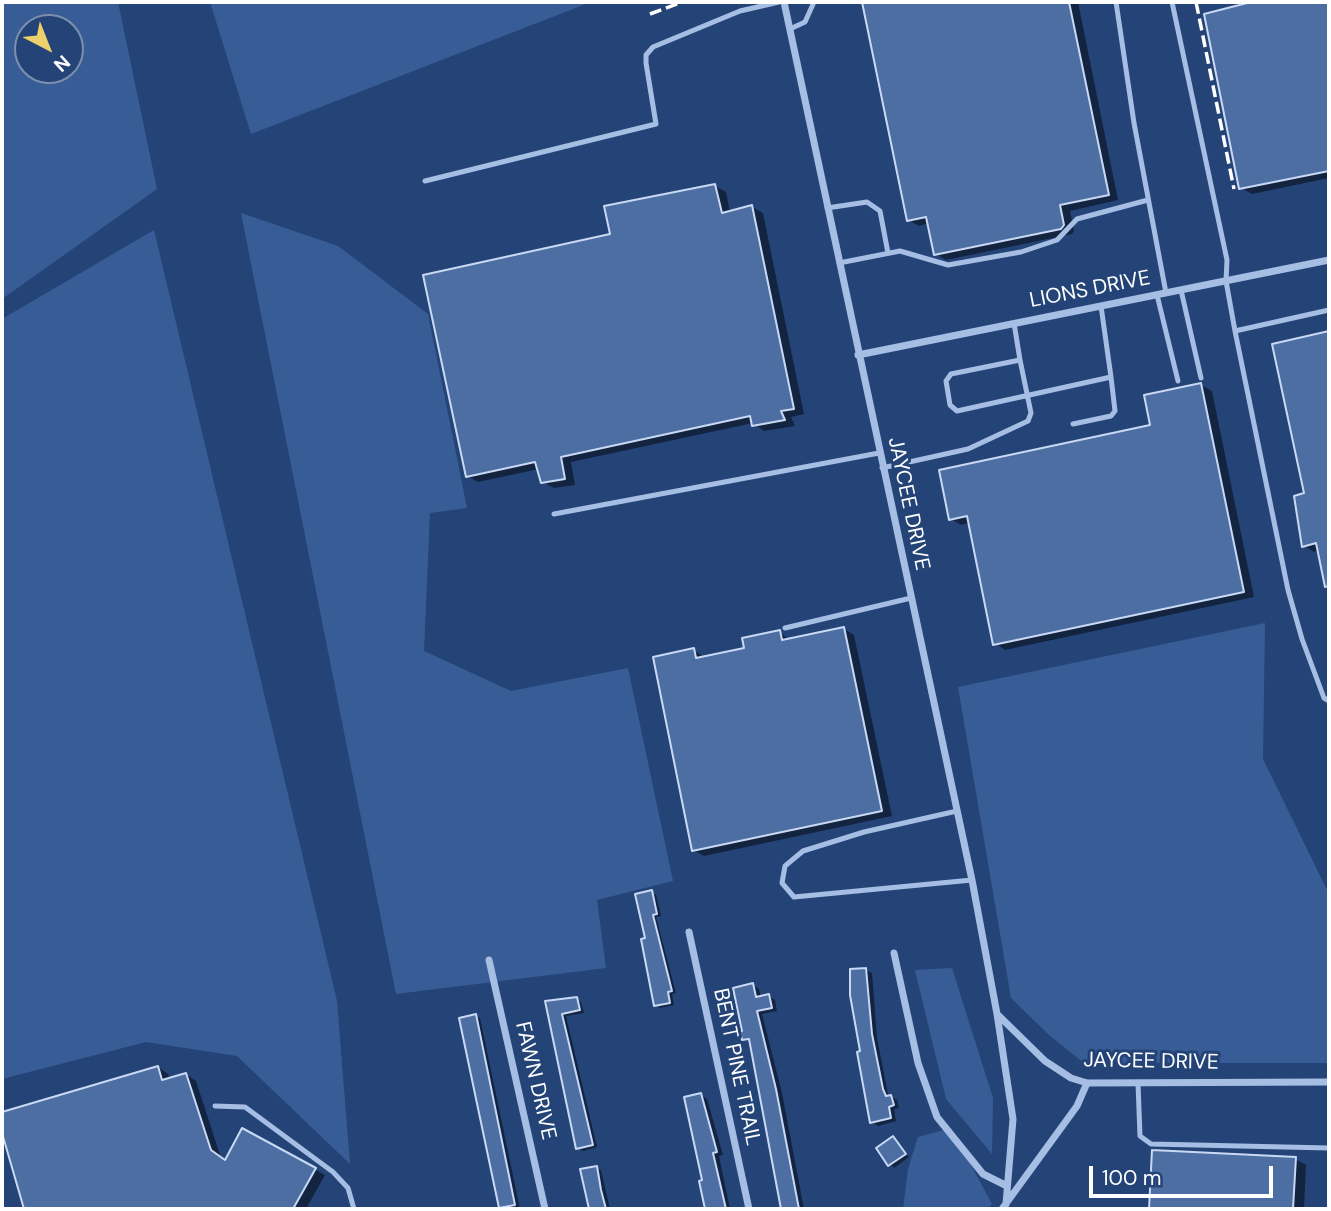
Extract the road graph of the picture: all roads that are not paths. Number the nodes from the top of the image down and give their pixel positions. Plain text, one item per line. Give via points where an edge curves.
1 (782, 2) edge
2 (814, 2) edge
3 (1116, 2) edge
4 (1172, 2) edge
5 (790, 29) junction
6 (425, 181) dead end
7 (1148, 200) junction
8 (827, 208) junction
9 (888, 253) junction
10 (1329, 260) edge
11 (839, 263) junction
12 (1226, 281) junction
13 (1181, 290) junction
14 (1166, 293) junction
15 (1157, 295) junction
16 (1101, 306) junction
17 (1329, 310) edge
18 (1014, 323) junction
19 (1235, 331) junction
20 (858, 355) junction
21 (1020, 360) junction
22 (1111, 377) junction
23 (1201, 378) dead end
24 (1178, 381) dead end
25 (1028, 395) junction
26 (1073, 424) dead end
27 (879, 453) junction
28 (883, 468) junction
29 (554, 514) dead end
30 (911, 598) junction
31 (785, 628) dead end
32 (1329, 701) edge
33 (957, 811) junction
34 (972, 880) junction
35 (689, 932) dead end
36 (894, 953) dead end
37 (489, 960) dead end
38 (998, 1014) junction
39 (1329, 1082) edge
40 (1087, 1083) junction
41 (1138, 1083) junction
42 (215, 1105) dead end
43 (1329, 1148) edge
44 (1007, 1186) junction
45 (1004, 1207) edge
46 (354, 1209) edge
47 (545, 1209) edge
48 (749, 1209) edge

1 - 5 street, JAYCEE DRIVE
1 - 6 lane via 740,11 653,47 646,63 656,124
2 - 5 lane via 805,22
3 - 7 lane
4 - 12 lane via 1227,260
5 - 8 street, JAYCEE DRIVE
7 - 9 lane via 1077,219 1057,240 1021,252 948,265 900,251
7 - 14 lane
8 - 9 lane via 867,202 880,211
8 - 11 street, JAYCEE DRIVE
9 - 11 lane
10 - 12 street, LIONS DRIVE
11 - 20 street, JAYCEE DRIVE
12 - 13 street, LIONS DRIVE
12 - 19 lane
13 - 14 street, LIONS DRIVE
13 - 23 lane
14 - 15 street, LIONS DRIVE
15 - 16 street, LIONS DRIVE
15 - 24 lane
16 - 18 street, LIONS DRIVE
16 - 22 lane
17 - 19 lane
18 - 20 street, LIONS DRIVE
18 - 21 lane
19 - 32 lane via 1288,590 1302,639
20 - 27 street, JAYCEE DRIVE
21 - 25 lane
21 - 25 lane via 951,374 946,381 950,405 957,411
22 - 25 lane
22 - 26 lane via 1115,411 1111,416
25 - 28 lane via 1028,421 968,449
27 - 28 street, JAYCEE DRIVE
27 - 29 lane
28 - 30 street, JAYCEE DRIVE
30 - 31 lane
30 - 33 street, JAYCEE DRIVE
33 - 34 street, JAYCEE DRIVE
33 - 34 lane via 803,851 785,866 782,883 794,897
34 - 38 street, JAYCEE DRIVE
35 - 48 street, BENT PINE TRAIL
36 - 44 street via 918,1063 937,1117 983,1174
37 - 47 street, FAWN DRIVE
38 - 40 street, JAYCEE DRIVE via 1045,1061
38 - 44 street, JAYCEE DRIVE via 1013,1119
39 - 41 street, JAYCEE DRIVE
40 - 41 street, JAYCEE DRIVE
40 - 45 street via 1077,1106
41 - 43 lane via 1140,1136 1151,1144
42 - 46 lane via 245,1107 322,1164 348,1188
44 - 45 street, JAYCEE DRIVE

